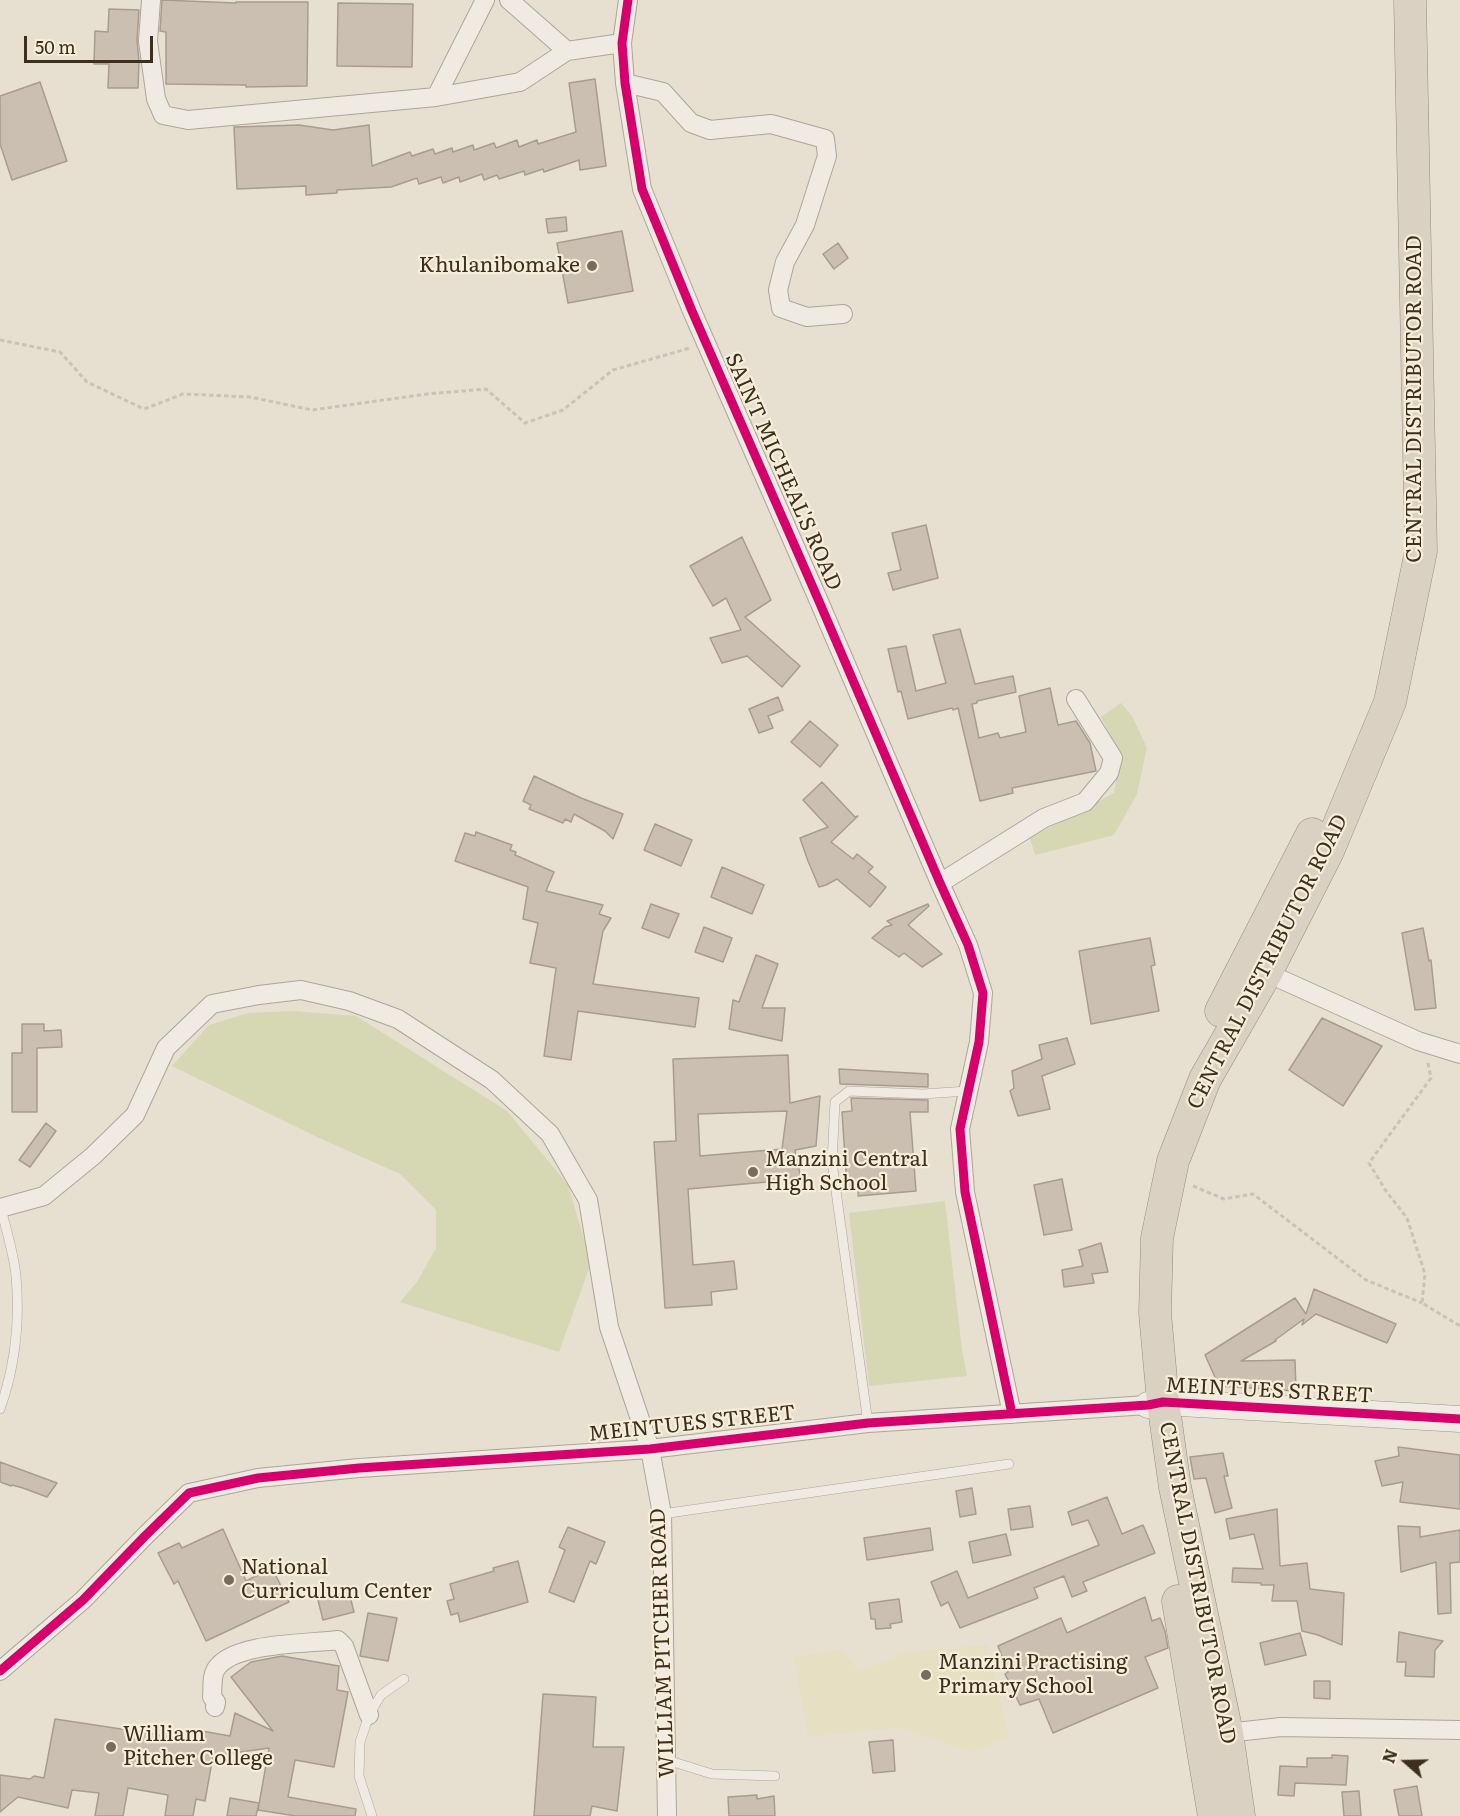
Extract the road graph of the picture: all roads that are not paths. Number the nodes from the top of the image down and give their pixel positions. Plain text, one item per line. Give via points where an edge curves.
1 (150, 0) edge
2 (485, 0) edge
3 (509, 0) edge
4 (628, 0) edge
5 (1397, 0) edge
6 (1410, 0) edge
7 (621, 43) junction
8 (567, 51) junction
9 (626, 83) junction
10 (436, 97) junction
11 (843, 314) dead end
12 (1076, 699) dead end
13 (940, 883) junction
14 (1257, 968) junction
15 (1460, 1054) edge
16 (968, 1090) junction
17 (0, 1202) edge
18 (1155, 1404) junction
19 (0, 1409) edge
20 (1012, 1414) junction
21 (1460, 1419) edge
22 (868, 1423) junction
23 (650, 1449) junction
24 (1009, 1464) dead end
25 (662, 1514) junction
26 (0, 1671) edge
27 (404, 1679) dead end
28 (215, 1707) dead end
29 (369, 1715) junction
30 (1460, 1730) edge
31 (1227, 1733) junction
32 (667, 1760) junction
33 (775, 1776) dead end
34 (372, 1816) edge
35 (667, 1816) edge
36 (1214, 1816) edge
37 (1239, 1816) edge

1 - 10 street via 148,41 156,99 164,115 188,120
2 - 10 street
3 - 8 street
4 - 7 street, SAINT MICHEAL'S ROAD
5 - 14 highway, CENTRAL DISTRIBUTOR ROAD via 1405,560 1375,696
6 - 14 highway, CENTRAL DISTRIBUTOR ROAD via 1421,551 1390,702 1328,851
7 - 8 street
7 - 9 street, SAINT MICHEAL'S ROAD
8 - 10 street via 519,81
9 - 11 street via 663,92 691,123 710,130 771,124 825,139 827,156 805,225 785,262 778,290 782,308 798,314
9 - 13 street, SAINT MICHEAL'S ROAD via 642,189
12 - 13 street via 1113,758 1109,773 1085,802 1044,818
13 - 16 street, SAINT MICHEAL'S ROAD via 968,945 983,993 979,1042
14 - 15 street via 1423,1043
14 - 18 highway, CENTRAL DISTRIBUTOR ROAD via 1205,1079 1169,1177 1157,1238
14 - 18 highway, CENTRAL DISTRIBUTOR ROAD via 1191,1069 1157,1156 1142,1237 1139,1313
16 - 20 street, SAINT MICHEAL'S ROAD via 960,1129 965,1192
16 - 22 lane via 923,1094 849,1091 835,1102 832,1162
17 - 19 lane via 16,1275 16,1346
17 - 23 street, WILLIAM PITCHER ROAD via 44,1196 93,1156 135,1115 166,1048 212,1004 301,990 349,1001 398,1019 492,1080 550,1134 588,1200 609,1327
18 - 20 street, MEINTUES STREET
18 - 21 street, MEINTUES STREET
18 - 31 highway, CENTRAL DISTRIBUTOR ROAD
18 - 36 highway, CENTRAL DISTRIBUTOR ROAD via 1159,1492
20 - 22 street, MEINTUES STREET
22 - 23 street, MEINTUES STREET
23 - 25 street, WILLIAM PITCHER ROAD
23 - 26 street, MEINTUES STREET via 348,1469 258,1478 189,1493 83,1600
24 - 25 lane
25 - 32 street, WILLIAM PITCHER ROAD
27 - 29 lane via 381,1695
28 - 29 street via 214,1671 231,1657 283,1644 338,1640 344,1646
29 - 34 lane via 360,1742 359,1776
30 - 31 street via 1281,1727
31 - 37 highway, CENTRAL DISTRIBUTOR ROAD
32 - 33 lane via 712,1774
32 - 35 street, WILLIAM PITCHER ROAD

